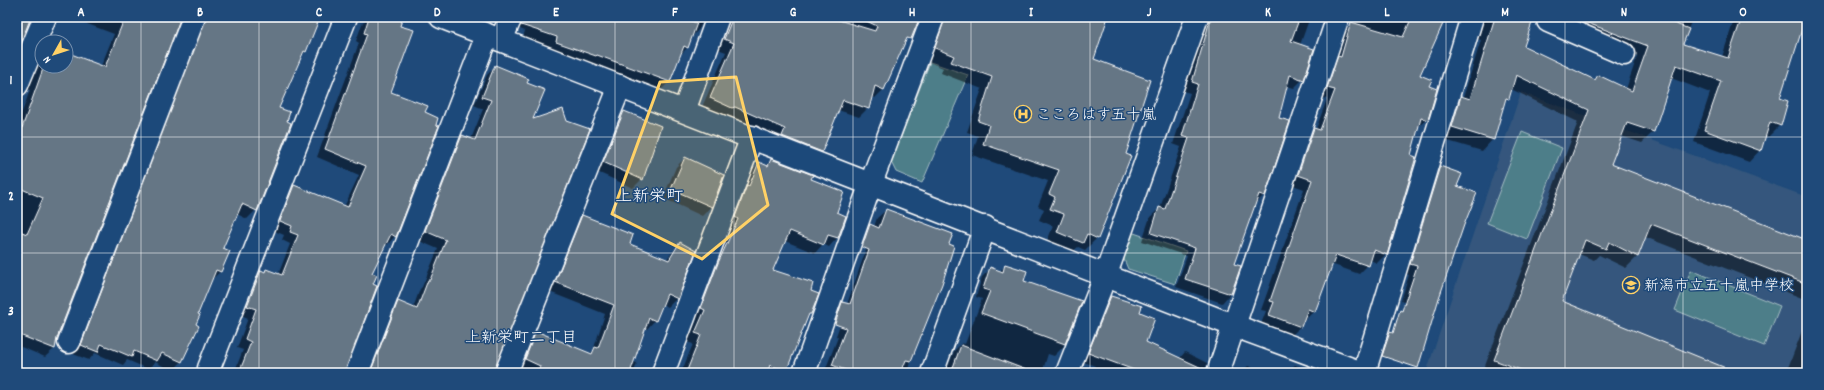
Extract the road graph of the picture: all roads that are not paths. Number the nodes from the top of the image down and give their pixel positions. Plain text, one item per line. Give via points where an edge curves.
1 (44, 17) edge
2 (194, 17) edge
3 (346, 17) edge
4 (441, 17) edge
5 (511, 17) edge
6 (718, 17) edge
7 (933, 17) edge
8 (1197, 17) edge
9 (1338, 17) edge
10 (1472, 17) edge
11 (1549, 17) edge
12 (494, 38) junction
13 (1624, 54) dead end
14 (17, 85) edge
15 (620, 86) junction
16 (684, 111) junction
17 (752, 137) junction
18 (871, 183) junction
19 (985, 227) junction
20 (1106, 274) junction
21 (1235, 326) junction
22 (69, 342) dead end
23 (209, 368) dead end
24 (357, 373) edge
25 (506, 373) edge
26 (663, 373) edge
27 (804, 373) edge
28 (932, 373) edge
29 (1067, 373) edge
30 (1218, 373) edge
31 (1363, 373) edge

1 - 14 street
2 - 22 street
3 - 23 street
4 - 12 street
5 - 12 street
6 - 16 street
7 - 18 street
8 - 20 street
9 - 21 street
10 - 31 street
11 - 13 street via 1548,21
12 - 15 street
12 - 24 street
15 - 16 street
15 - 25 street
16 - 17 street
17 - 18 street
17 - 26 street
18 - 19 street
18 - 27 street
19 - 20 street
19 - 28 street
20 - 21 street
20 - 29 street
21 - 30 street
21 - 31 street

